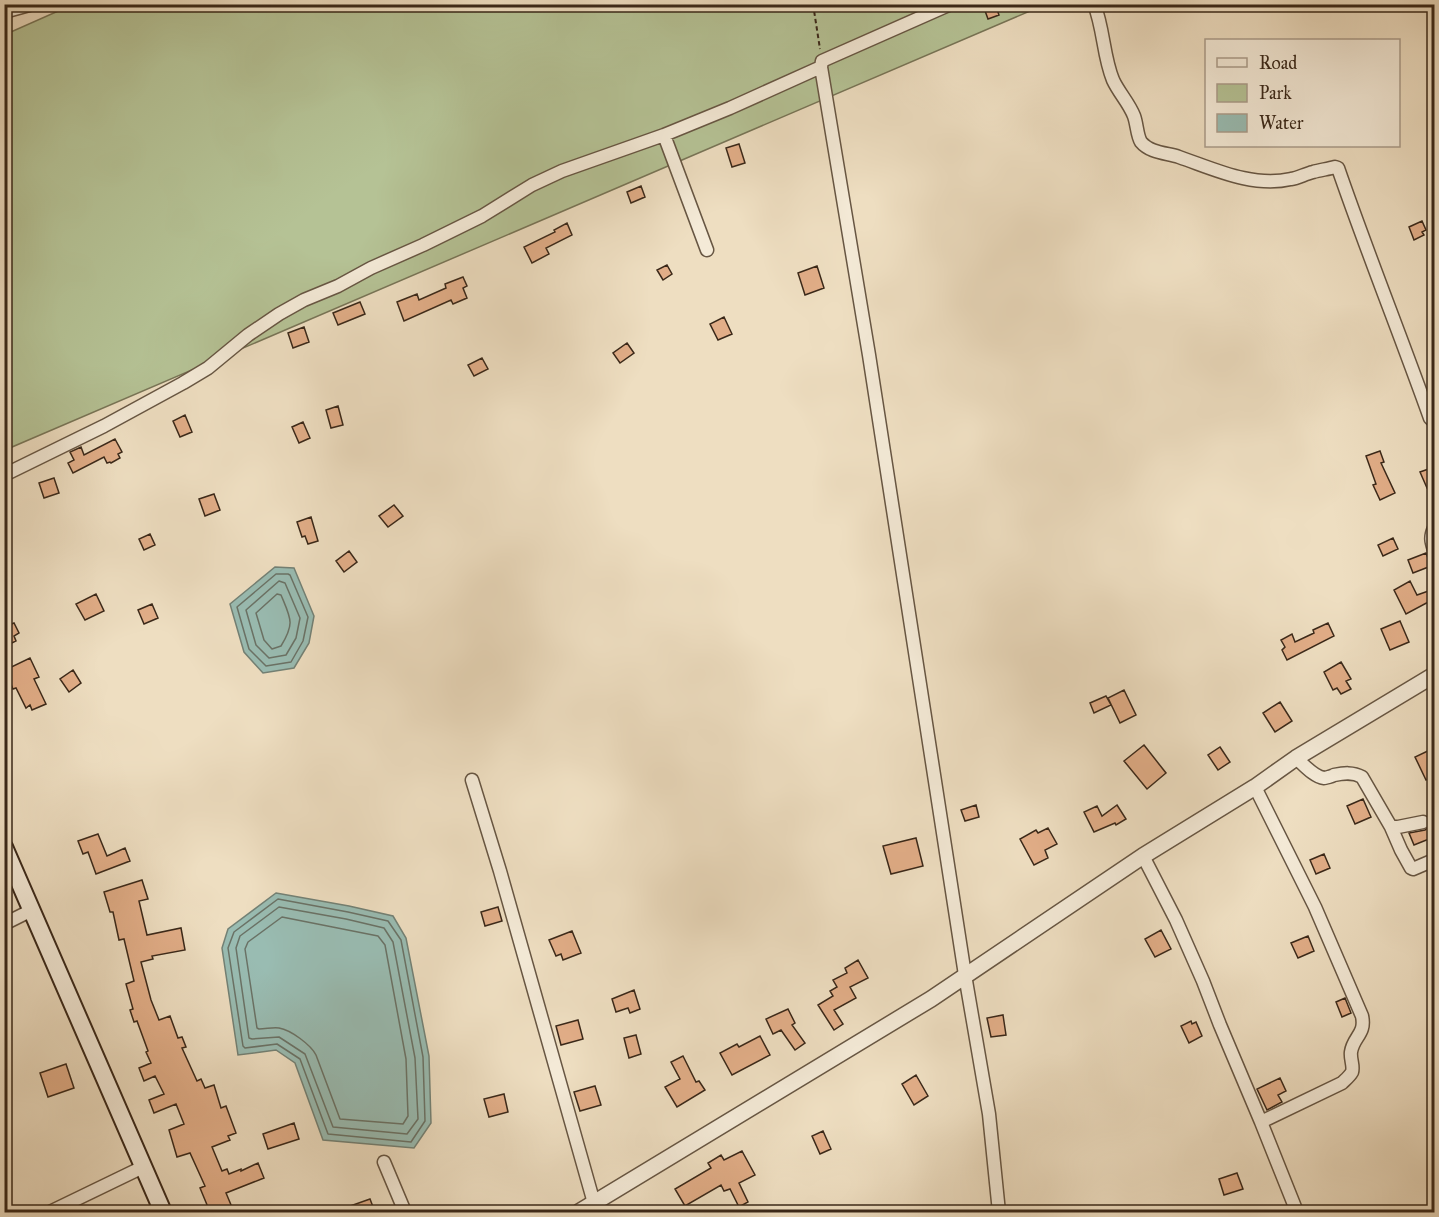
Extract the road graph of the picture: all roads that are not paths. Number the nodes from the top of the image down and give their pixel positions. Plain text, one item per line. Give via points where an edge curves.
1 (33, 4) edge
2 (951, 4) edge
3 (1094, 4) edge
4 (4, 12) edge
5 (822, 64) junction
6 (664, 135) junction
7 (708, 250) dead end
8 (1434, 422) edge
9 (4, 475) edge
10 (1434, 528) edge
11 (1434, 550) edge
12 (1434, 675) edge
13 (1296, 758) junction
14 (472, 780) dead end
15 (1255, 787) junction
16 (1423, 822) dead end
17 (1391, 827) junction
18 (4, 847) edge
19 (1143, 856) junction
20 (1434, 860) edge
21 (32, 910) junction
22 (4, 924) edge
23 (965, 975) junction
24 (1261, 1122) junction
25 (384, 1162) dead end
26 (143, 1167) junction
27 (596, 1208) edge
28 (50, 1212) edge
29 (163, 1212) edge
30 (405, 1212) edge
31 (579, 1212) edge
32 (999, 1212) edge
33 (1298, 1212) edge

1 - 4 street
2 - 5 street
3 - 8 street via 1113,79 1133,113 1142,144 1240,178 1273,181 1338,168
5 - 6 street
5 - 23 street
6 - 7 street
6 - 9 street via 562,171 482,216 304,300 248,335 208,368 104,426
10 - 11 street
12 - 13 street
13 - 15 street
13 - 17 street via 1325,778 1349,773 1362,777
14 - 27 street
15 - 19 street
15 - 24 street via 1315,907 1363,1023 1351,1052 1352,1073 1342,1083
16 - 17 street
17 - 20 street via 1410,868
18 - 21 main road
19 - 23 street
19 - 24 street via 1203,981
21 - 22 street
21 - 26 main road
23 - 27 street
23 - 32 street via 989,1114
24 - 33 street
25 - 30 street
26 - 28 street
26 - 29 main road
27 - 31 street

